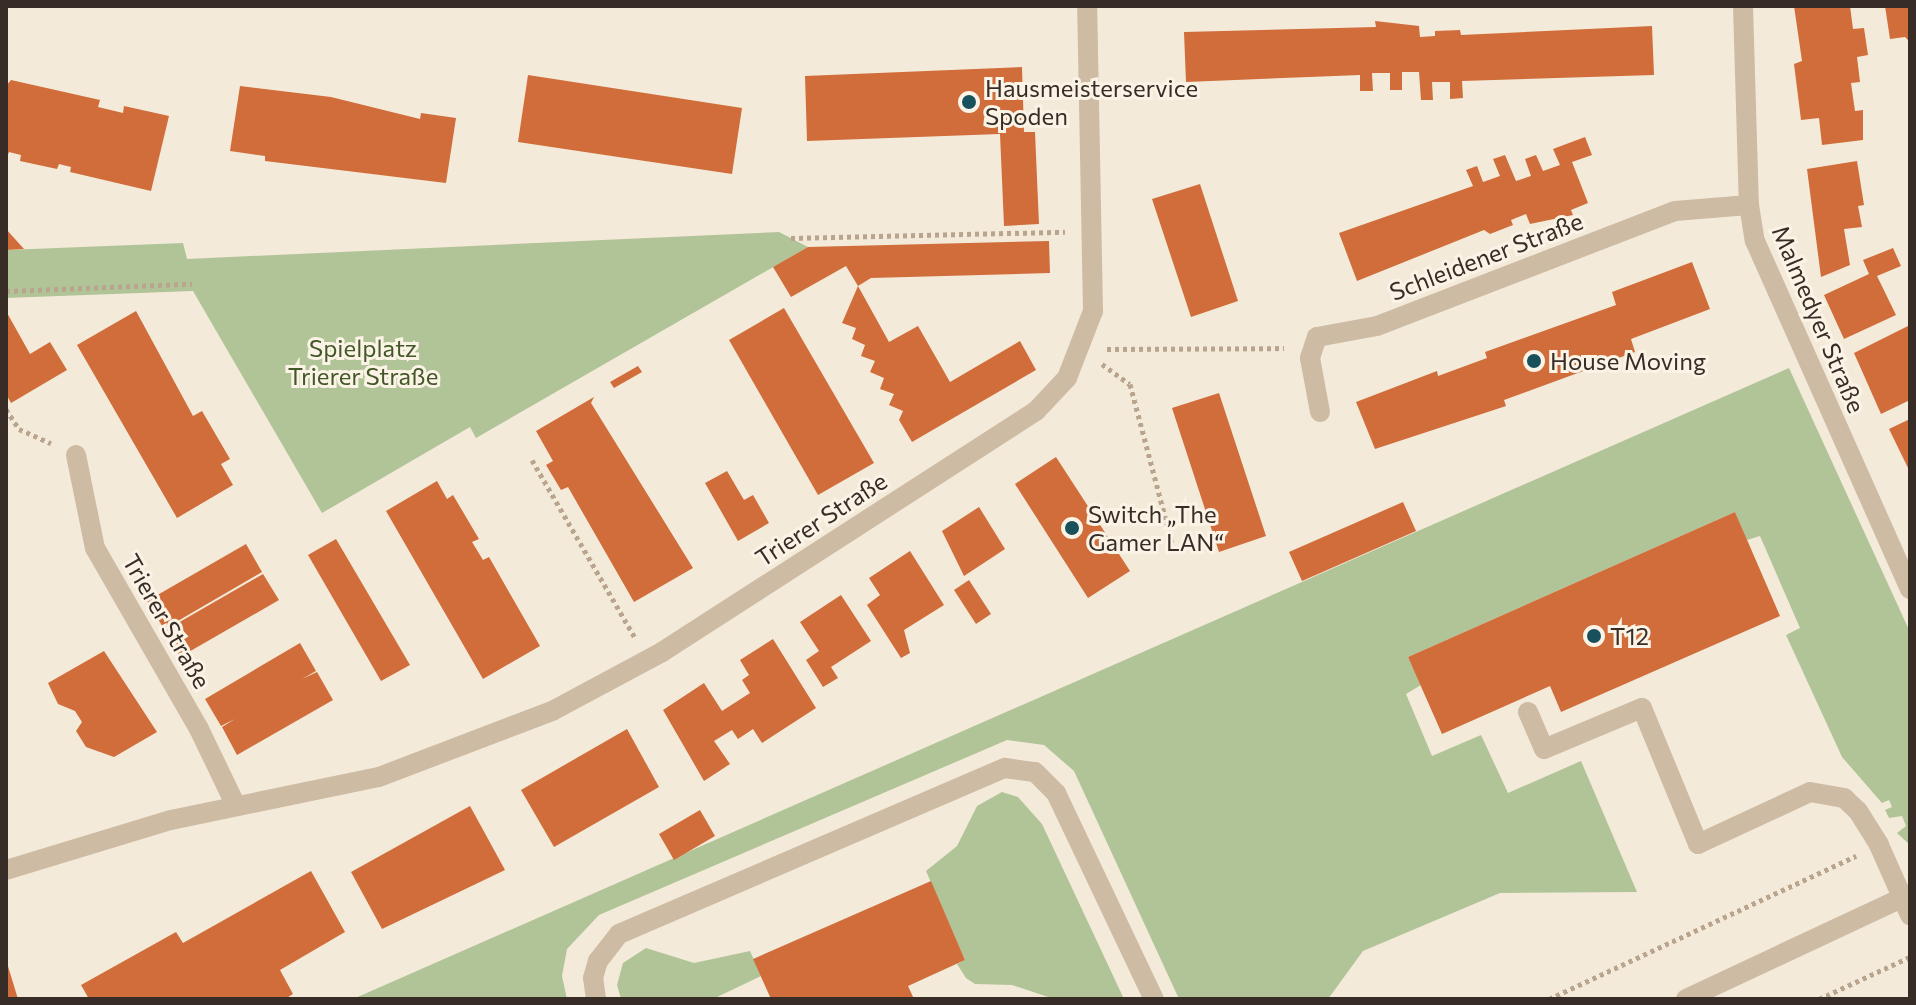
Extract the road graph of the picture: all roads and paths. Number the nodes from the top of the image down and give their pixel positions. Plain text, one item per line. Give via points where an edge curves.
1 (1087, 6) edge
2 (1743, 6) edge
3 (1749, 205) junction
4 (1094, 230) junction
5 (791, 238) dead end
6 (192, 284) dead end
7 (6, 291) edge
8 (1082, 349) junction
9 (1310, 358) junction
10 (6, 409) edge
11 (1320, 412) dead end
12 (76, 455) joint
13 (532, 460) dead end
14 (1174, 550) dead end
15 (1910, 589) edge
16 (648, 660) junction
17 (1528, 712) dead end
18 (236, 806) junction
19 (1879, 845) junction
20 (6, 870) edge
21 (1908, 903) edge
22 (1910, 957) edge
23 (596, 999) edge
24 (1154, 999) edge
25 (1549, 999) edge
26 (1686, 999) edge
27 (1819, 999) edge

1 - 4 street, Trierer Straße
2 - 3 street, Malmedyer Straße
3 - 9 street, Schleidener Straße via 1675,211 1377,326 1317,337
3 - 15 street, Malmedyer Straße via 1768,275
4 - 5 path
4 - 8 street, Trierer Straße via 1093,311
6 - 7 path
8 - 9 path via 1279,345
8 - 14 path via 1130,384
8 - 16 street, Trierer Straße via 1067,378 1036,411
9 - 11 street
10 - 12 path via 19,429
12 - 18 street, Trierer Straße via 95,548 199,729
13 - 16 path
16 - 18 street, Trierer Straße via 554,710 422,762 326,791
17 - 19 street via 1544,749 1642,708 1698,844 1810,792 1844,798
18 - 20 street, Trierer Straße
19 - 21 street
19 - 25 path
21 - 26 street
22 - 27 path
23 - 24 street via 593,978 598,961 619,934 1005,768 1035,772 1056,793

